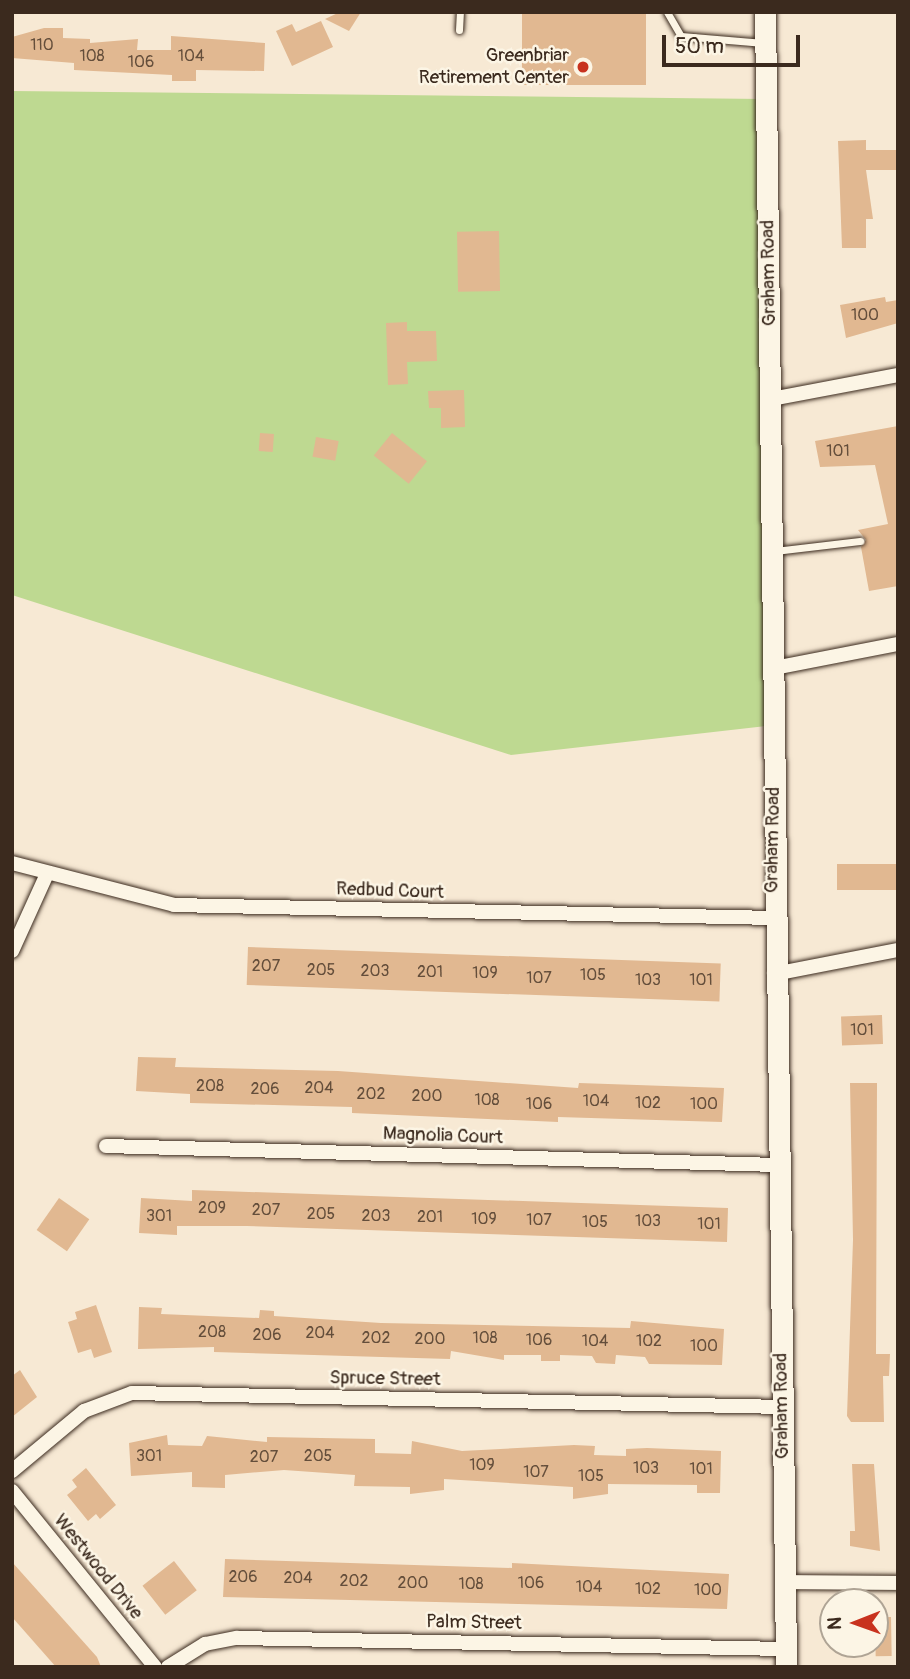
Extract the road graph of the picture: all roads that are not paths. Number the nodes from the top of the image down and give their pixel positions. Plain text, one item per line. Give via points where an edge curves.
1 (460, 12) edge
2 (667, 12) edge
3 (765, 12) edge
4 (459, 30) dead end
5 (765, 43) junction
6 (898, 375) edge
7 (771, 399) junction
8 (860, 541) dead end
9 (773, 551) junction
10 (898, 644) edge
11 (774, 668) junction
12 (12, 863) edge
13 (47, 874) junction
14 (772, 918) junction
15 (898, 950) edge
16 (12, 951) edge
17 (774, 974) junction
18 (106, 1146) dead end
19 (779, 1165) junction
20 (782, 1406) junction
21 (12, 1471) edge
22 (12, 1491) edge
23 (784, 1582) junction
24 (898, 1583) edge
25 (786, 1658) edge
26 (155, 1667) edge
27 (168, 1667) edge

1 - 4 lane
2 - 5 lane via 681,36
3 - 5 main road, Graham Road
5 - 7 main road, Graham Road
6 - 7 street
7 - 9 main road, Graham Road
8 - 9 lane
9 - 11 main road, Graham Road
10 - 11 street
11 - 14 main road, Graham Road
12 - 13 street, Redbud Court
13 - 14 street, Redbud Court via 174,905
13 - 16 street
14 - 17 main road, Graham Road
15 - 17 street
17 - 19 main road, Graham Road
18 - 19 street, Magnolia Court
19 - 20 main road, Graham Road
20 - 21 street, Spruce Street via 132,1393 84,1411
20 - 23 main road, Graham Road
22 - 26 street, Westwood Drive
23 - 24 street
23 - 25 main road, Graham Road
25 - 27 street, Palm Street via 237,1638 205,1644

